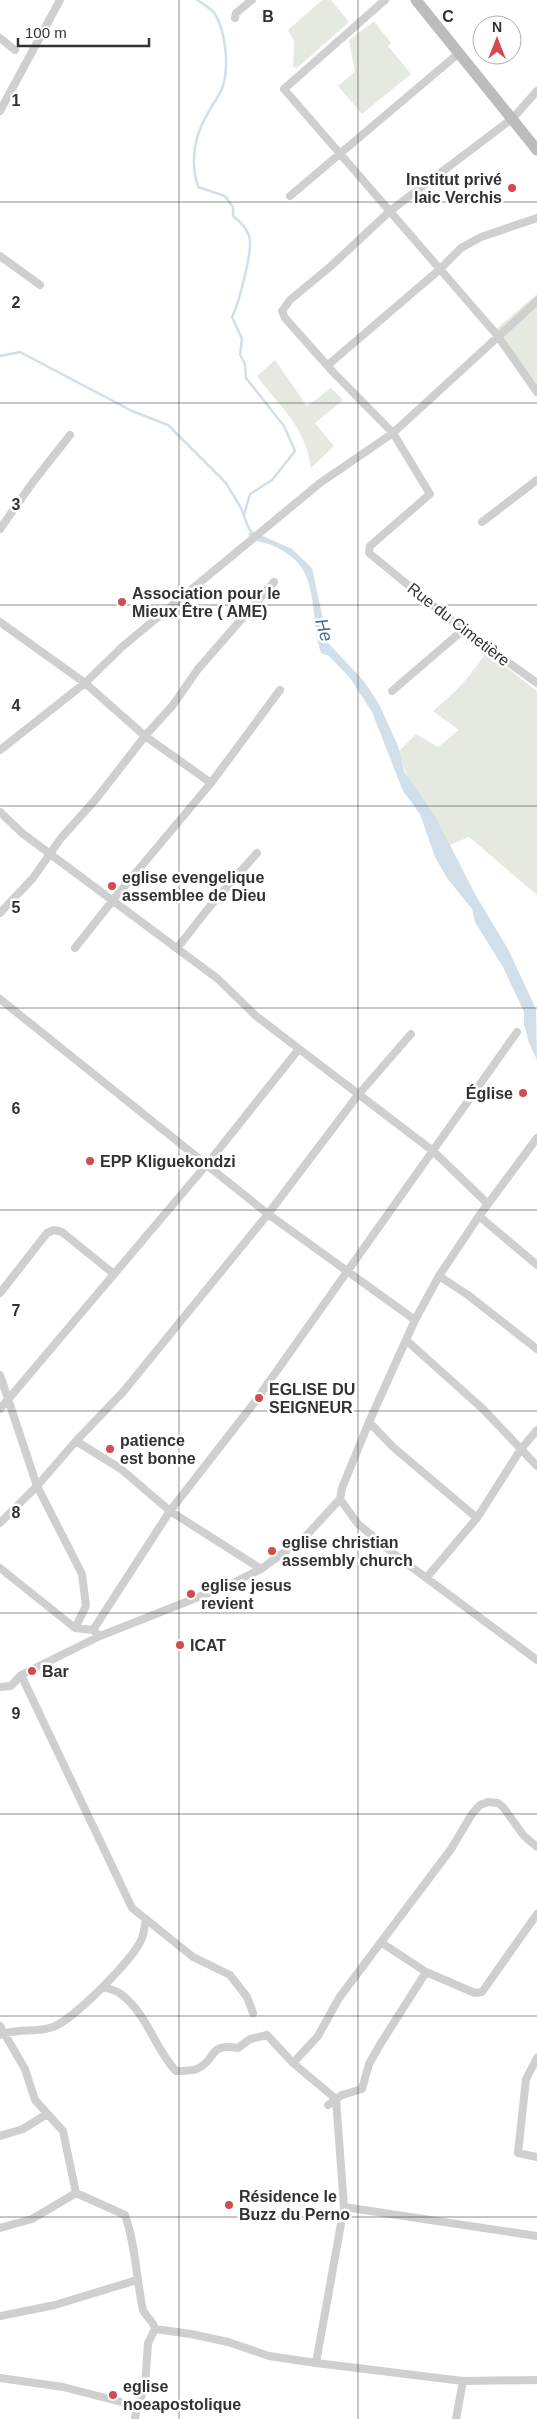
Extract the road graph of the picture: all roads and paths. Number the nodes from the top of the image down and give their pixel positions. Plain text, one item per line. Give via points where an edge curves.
1 (60, 0) edge
2 (252, 0) edge
3 (385, 0) edge
4 (416, 0) edge
5 (235, 18) dead end
6 (0, 38) edge
7 (15, 50) dead end
8 (459, 53) junction
9 (537, 91) edge
10 (0, 111) edge
11 (513, 118) junction
12 (537, 150) edge
13 (340, 154) junction
14 (290, 196) dead end
15 (390, 211) junction
16 (537, 218) edge
17 (0, 256) edge
18 (439, 270) junction
19 (40, 285) dead end
20 (537, 300) edge
21 (497, 335) junction
22 (328, 365) junction
23 (537, 392) edge
24 (393, 433) junction
25 (70, 435) dead end
26 (537, 480) edge
27 (482, 522) dead end
28 (0, 529) edge
29 (274, 582) dead end
30 (0, 622) edge
31 (463, 630) junction
32 (85, 683) junction
33 (537, 683) edge
34 (280, 690) dead end
35 (392, 691) dead end
36 (145, 736) junction
37 (0, 750) edge
38 (211, 782) junction
39 (0, 812) edge
40 (257, 853) dead end
41 (50, 854) junction
42 (113, 900) junction
43 (0, 913) edge
44 (178, 947) junction
45 (76, 948) dead end
46 (0, 999) edge
47 (516, 1032) dead end
48 (411, 1034) dead end
49 (298, 1050) junction
50 (358, 1095) junction
51 (537, 1138) edge
52 (433, 1151) junction
53 (208, 1163) junction
54 (488, 1204) junction
55 (268, 1214) junction
56 (479, 1216) junction
57 (537, 1265) edge
58 (346, 1271) junction
59 (114, 1274) junction
60 (440, 1276) junction
61 (0, 1293) edge
62 (415, 1320) junction
63 (406, 1340) junction
64 (537, 1349) edge
65 (0, 1375) edge
66 (8, 1401) junction
67 (0, 1409) edge
68 (369, 1422) junction
69 (537, 1430) edge
70 (76, 1441) junction
71 (521, 1450) junction
72 (537, 1466) edge
73 (37, 1486) junction
74 (340, 1499) junction
75 (170, 1511) junction
76 (477, 1518) junction
77 (0, 1523) edge
78 (0, 1568) edge
79 (261, 1569) junction
80 (426, 1576) junction
81 (75, 1628) junction
82 (93, 1630) junction
83 (100, 1636) junction
84 (537, 1660) edge
85 (21, 1675) junction
86 (0, 1687) edge
87 (537, 1846) edge
88 (537, 1914) edge
89 (146, 1919) junction
90 (382, 1943) junction
91 (426, 1972) junction
92 (104, 1987) junction
93 (253, 2013) dead end
94 (1, 2032) edge
95 (537, 2058) edge
96 (293, 2064) junction
97 (336, 2099) junction
98 (328, 2106) dead end
99 (47, 2114) junction
100 (0, 2136) edge
101 (537, 2156) edge
102 (76, 2193) junction
103 (344, 2207) junction
104 (0, 2228) edge
105 (537, 2236) edge
106 (138, 2280) junction
107 (0, 2316) edge
108 (155, 2329) junction
109 (316, 2363) junction
110 (0, 2378) edge
111 (537, 2380) edge
112 (464, 2381) junction
113 (138, 2406) junction
114 (135, 2419) edge
115 (456, 2419) edge

1 - 10 street
2 - 5 street via 236,13
3 - 13 street via 284,89
4 - 8 main road
6 - 7 street
8 - 11 main road
8 - 13 street
9 - 11 street
11 - 12 main road
11 - 15 street
13 - 14 street
13 - 15 street
15 - 18 street
15 - 22 street via 290,300 282,311
16 - 18 street via 481,236 461,248
17 - 19 street
18 - 21 street
18 - 22 street
20 - 21 street
21 - 23 street
21 - 24 street
22 - 24 street
24 - 31 street, Rue du Cimetière via 430,494 370,546 369,553
24 - 32 street via 320,483 123,646
25 - 28 street
26 - 27 street
29 - 36 street
30 - 32 street
31 - 33 street, Rue du Cimetière
31 - 35 street
32 - 36 street
32 - 37 street
34 - 38 street
36 - 38 street
36 - 41 street
38 - 42 street
39 - 41 street
40 - 44 street
41 - 42 street
41 - 43 street via 33,878
42 - 44 street
42 - 45 street
44 - 49 street
46 - 53 street
47 - 52 street
48 - 50 street
49 - 50 street
49 - 53 street
50 - 52 street
50 - 55 street
51 - 54 street
52 - 54 street
52 - 58 street
53 - 55 street
53 - 59 street
54 - 56 street
55 - 58 street
55 - 70 street via 123,1392
56 - 57 street
56 - 60 street
58 - 62 street
58 - 75 street via 254,1403
59 - 61 street via 62,1232 54,1230 47,1233
59 - 66 street
60 - 62 street
60 - 64 street
62 - 63 street
63 - 68 street
63 - 71 street via 483,1409
65 - 66 street
66 - 67 street
66 - 73 street
68 - 74 street
68 - 76 street via 393,1447
69 - 71 street
70 - 73 street
70 - 75 street via 121,1469
71 - 72 street
71 - 76 street
73 - 77 street
73 - 81 street via 82,1574 86,1606
74 - 79 street via 304,1537
74 - 80 street via 358,1524
75 - 79 street
75 - 82 street
76 - 80 street
78 - 81 street
79 - 83 street
80 - 84 street
81 - 82 street
82 - 83 street
83 - 85 street
85 - 86 street via 11,1686
85 - 89 street via 132,1908
87 - 90 street via 524,1836 498,1803 480,1805
88 - 91 street via 482,1992 474,1993
89 - 92 street via 142,1939
89 - 93 street via 193,1957 230,1975 247,1997
90 - 91 street
90 - 96 street via 339,1998 318,2036
91 - 97 street via 369,2064 362,2089
92 - 94 street via 54,2027
92 - 96 street via 122,1994 134,2007 176,2071 197,2069 222,2047 238,2048 250,2038 267,2036
94 - 99 street via 25,2069 35,2100
95 - 101 street via 526,2079 518,2153
96 - 97 street
97 - 98 street
97 - 103 street
99 - 100 street via 23,2129
99 - 102 street via 63,2131
102 - 104 street via 32,2219
102 - 106 street via 125,2215 133,2237
103 - 105 street
103 - 109 street
106 - 107 street via 55,2305
106 - 108 street via 144,2312 153,2321
108 - 109 street via 228,2342 269,2356
108 - 113 street via 148,2343 145,2388
109 - 112 street
110 - 113 street via 63,2387
111 - 112 street
112 - 115 street
113 - 114 street

